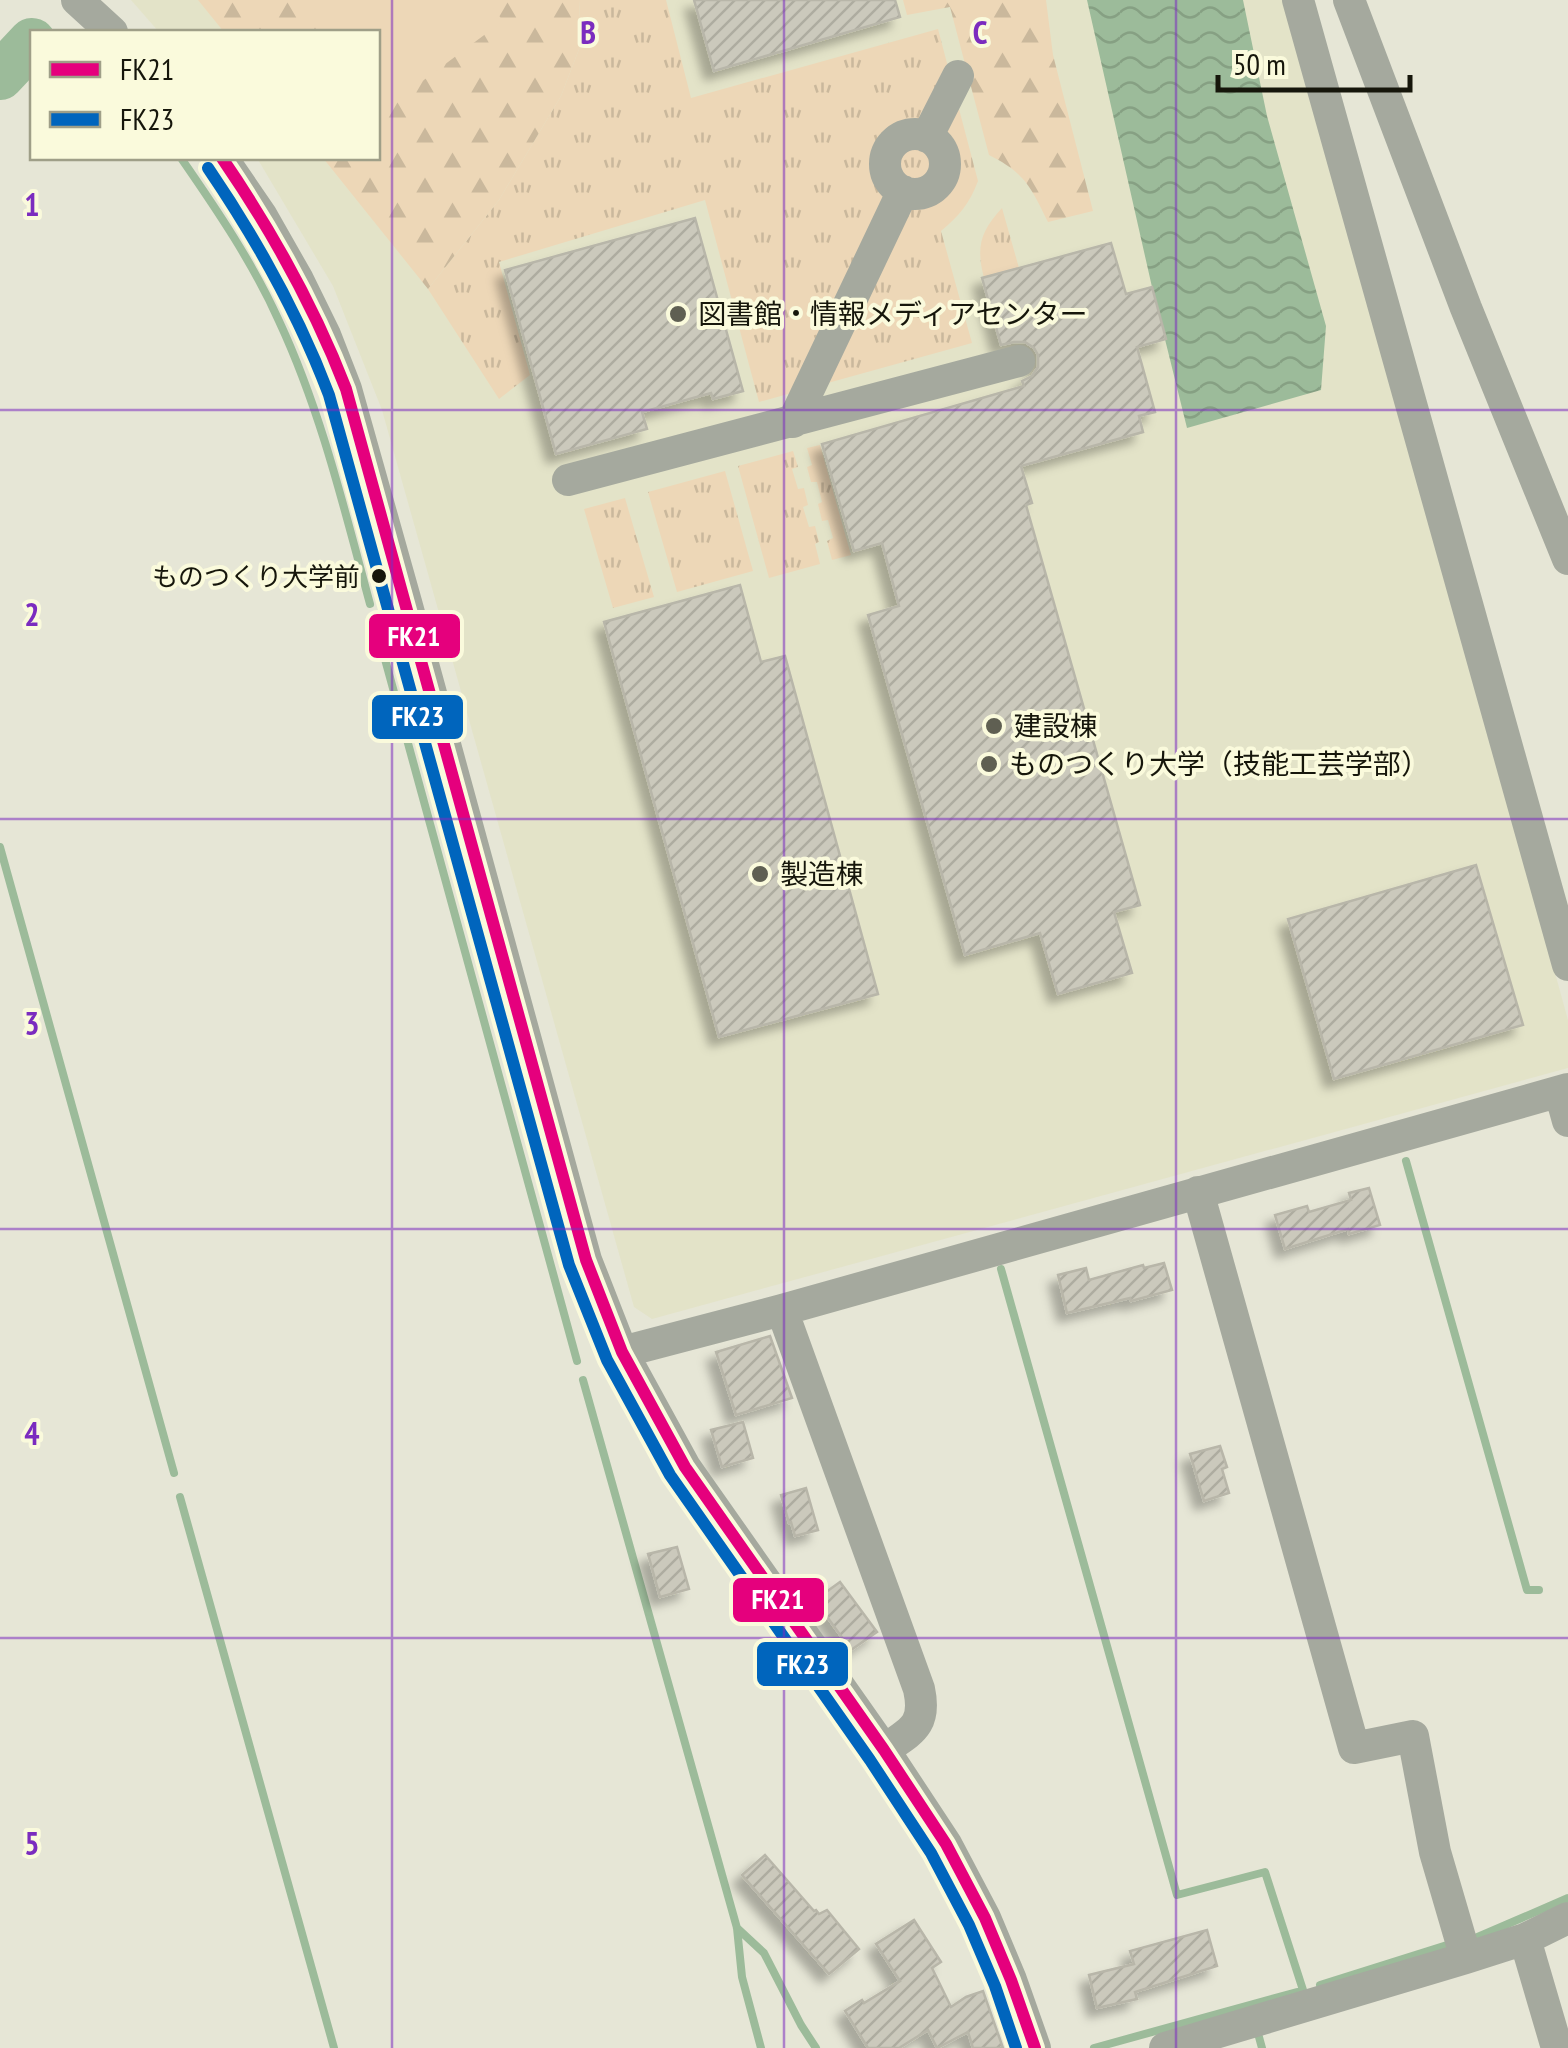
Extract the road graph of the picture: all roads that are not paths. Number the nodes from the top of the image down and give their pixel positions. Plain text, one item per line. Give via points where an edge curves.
1 (1298, 0) edge
2 (1349, 0) edge
3 (958, 76) dead end
4 (223, 160) edge
5 (1019, 361) dead end
6 (794, 422) junction
7 (568, 480) dead end
8 (1568, 558) edge
9 (1568, 965) edge
10 (1565, 1101) edge
11 (1198, 1192) junction
12 (782, 1310) junction
13 (622, 1352) junction
14 (884, 1750) junction
15 (1568, 1918) edge
16 (1525, 1939) junction
17 (1466, 1958) junction
18 (1036, 2048) edge
19 (1165, 2048) edge
20 (1557, 2048) edge

1 - 9 street
2 - 8 street
3 - 6 street via 927,136 944,160 941,179 926,192 902,192
4 - 13 street via 298,280 346,389 586,1260
5 - 6 street
6 - 7 street
10 - 11 street
11 - 12 street
11 - 17 street via 1354,1748 1413,1736 1435,1852
12 - 13 street
12 - 14 street via 919,1689 920,1721
13 - 14 street via 685,1468
14 - 18 street via 985,1918
15 - 16 street
16 - 17 street
16 - 20 street
17 - 19 street

